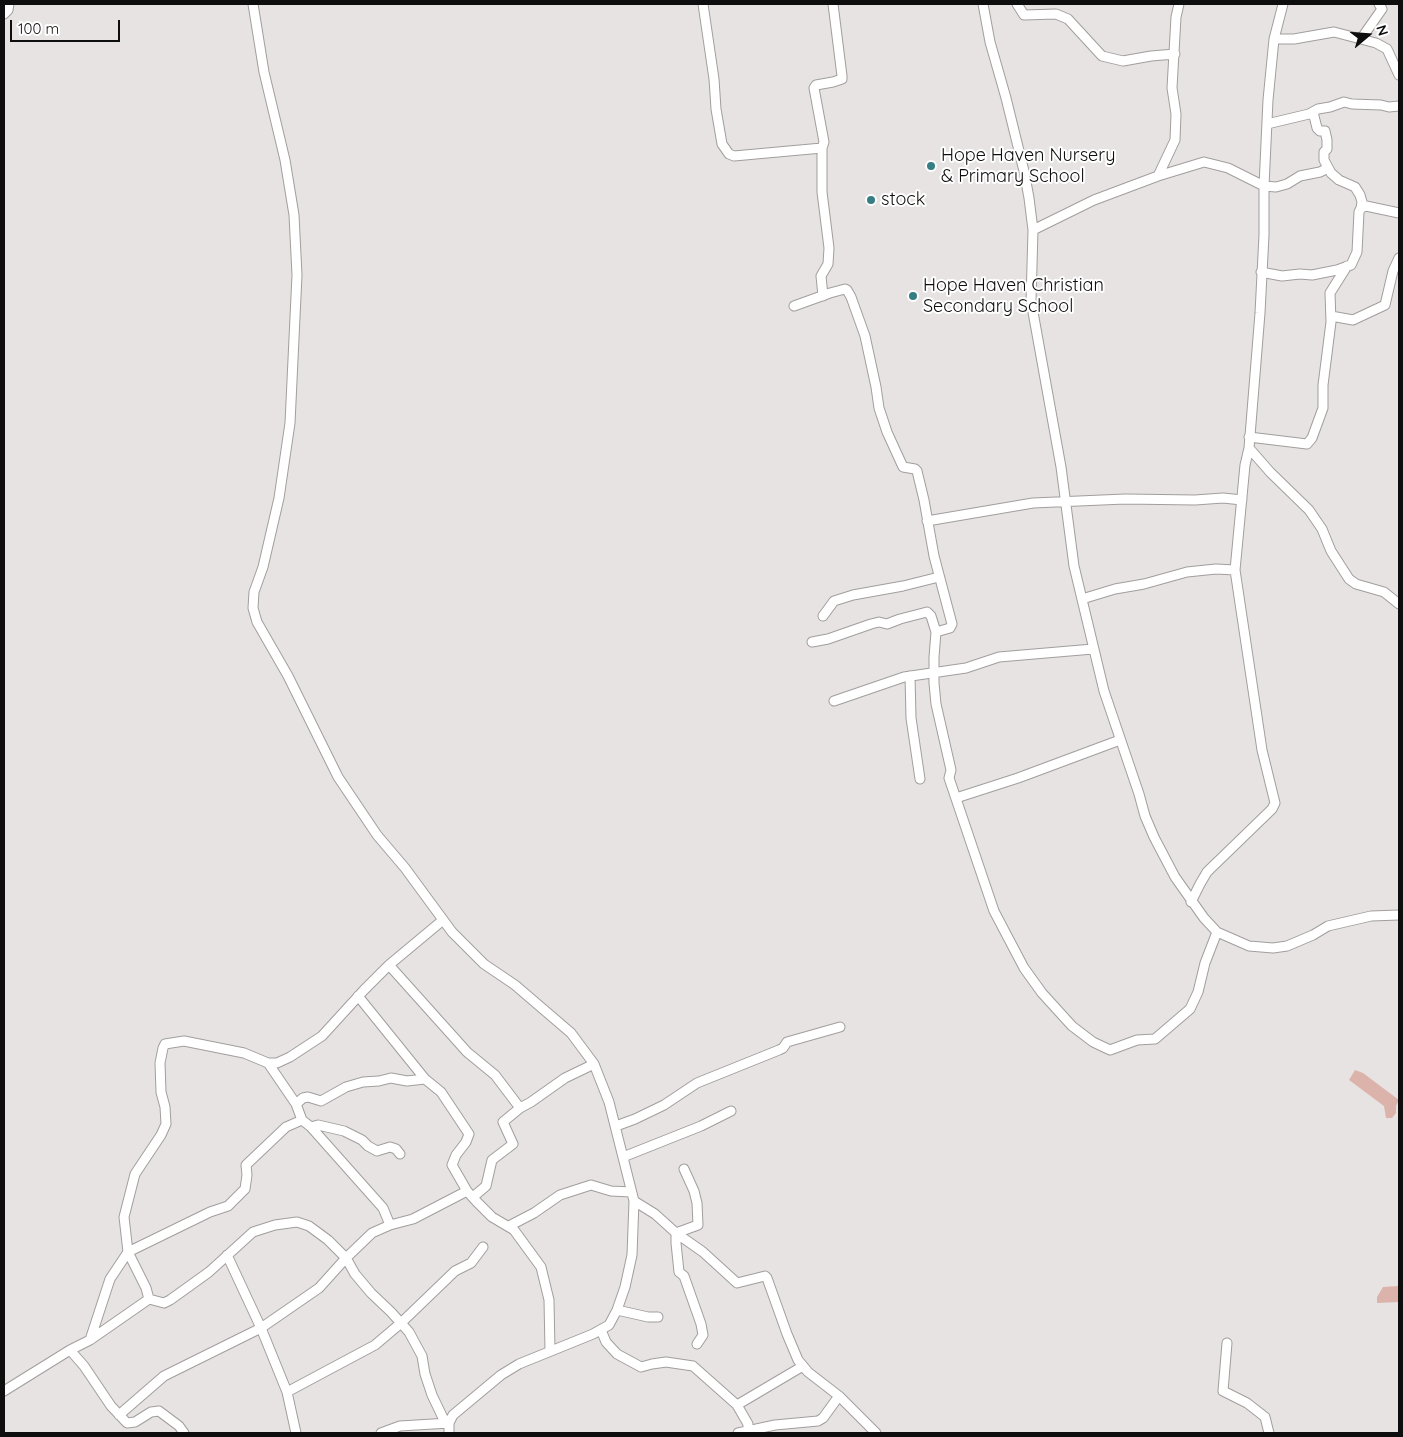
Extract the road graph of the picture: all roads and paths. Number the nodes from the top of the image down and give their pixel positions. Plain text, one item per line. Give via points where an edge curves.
1 (9, 4) edge
2 (253, 4) edge
3 (703, 4) edge
4 (833, 4) edge
5 (984, 4) edge
6 (1017, 4) edge
7 (1179, 4) edge
8 (1282, 4) edge
9 (1379, 4) edge
10 (4, 14) edge
11 (1274, 39) junction
12 (1362, 39) junction
13 (1175, 54) junction
14 (1399, 75) edge
15 (1399, 106) edge
16 (1314, 112) junction
17 (1267, 124) junction
18 (822, 148) junction
19 (1328, 168) junction
20 (1158, 176) junction
21 (1264, 186) junction
22 (1361, 208) junction
23 (1399, 213) edge
24 (1033, 230) junction
25 (1399, 258) edge
26 (1347, 266) junction
27 (1262, 272) junction
28 (824, 296) junction
29 (794, 306) dead end
30 (1330, 316) junction
31 (1249, 436) junction
32 (1249, 448) junction
33 (1242, 500) junction
34 (1064, 501) junction
35 (927, 521) junction
36 (1236, 570) junction
37 (939, 577) junction
38 (1082, 599) junction
39 (1399, 604) edge
40 (823, 616) dead end
41 (936, 632) junction
42 (812, 642) dead end
43 (1094, 649) junction
44 (934, 673) junction
45 (910, 676) junction
46 (834, 701) dead end
47 (1120, 740) junction
48 (920, 779) dead end
49 (956, 798) junction
50 (1191, 902) junction
51 (1399, 915) edge
52 (443, 920) junction
53 (1217, 932) junction
54 (389, 965) junction
55 (358, 996) junction
56 (840, 1027) dead end
57 (268, 1063) junction
58 (594, 1064) junction
59 (425, 1079) junction
60 (296, 1104) junction
61 (520, 1108) junction
62 (732, 1111) dead end
63 (302, 1120) junction
64 (616, 1126) junction
65 (311, 1127) junction
66 (400, 1154) dead end
67 (623, 1157) junction
68 (684, 1169) dead end
69 (470, 1194) junction
70 (633, 1197) junction
71 (390, 1225) junction
72 (509, 1226) junction
73 (676, 1233) junction
74 (483, 1247) dead end
75 (128, 1252) junction
76 (228, 1255) junction
77 (346, 1258) junction
78 (149, 1299) junction
79 (617, 1310) junction
80 (658, 1317) dead end
81 (402, 1323) junction
82 (261, 1328) junction
83 (601, 1330) junction
84 (90, 1340) junction
85 (1226, 1343) dead end
86 (697, 1344) dead end
87 (70, 1350) junction
88 (550, 1351) junction
89 (803, 1366) junction
90 (4, 1391) edge
91 (287, 1392) junction
92 (839, 1396) junction
93 (737, 1405) junction
94 (119, 1415) junction
95 (449, 1423) junction
96 (748, 1431) junction
97 (184, 1433) edge
98 (296, 1433) edge
99 (381, 1433) edge
100 (449, 1433) edge
101 (738, 1433) edge
102 (876, 1433) edge
103 (1270, 1433) edge

1 - 10 street
2 - 52 street via 294,215 298,276 288,432 279,498 254,592 253,608 257,622 293,684 338,777
3 - 18 street via 722,144 729,154
4 - 18 street via 842,79 814,88 824,142
5 - 24 street via 990,42 1024,171
6 - 13 street via 1024,15 1056,14 1068,19 1102,56 1123,61
7 - 13 street
8 - 11 street
9 - 12 street via 1382,9
11 - 12 street via 1334,32
11 - 17 street
12 - 14 street via 1387,49
13 - 20 street via 1172,88 1175,140
15 - 16 street via 1344,102 1318,108
16 - 17 street
16 - 19 street via 1317,128 1325,131 1327,150 1324,160
17 - 21 street
18 - 28 street via 822,192 829,248 828,264 821,276
19 - 21 street via 1300,176 1287,184
19 - 22 street via 1339,180 1355,187 1362,202
20 - 21 street via 1209,162
20 - 24 street via 1094,200
21 - 27 street
22 - 23 street via 1366,206
22 - 26 street via 1357,252 1351,265
24 - 34 street via 1031,301 1061,467
25 - 30 street via 1385,305 1353,320
26 - 27 street via 1312,275 1282,276
26 - 30 street via 1330,293
27 - 31 street
28 - 29 street
28 - 35 street via 845,289 851,297 865,336 879,408 903,467 917,471
30 - 31 street via 1323,408 1312,438 1307,444
31 - 32 street
32 - 33 street
32 - 39 street via 1310,510 1349,580 1384,592
33 - 34 street
33 - 36 street
34 - 35 street
34 - 38 street
35 - 37 street
36 - 38 street via 1187,572
36 - 50 street via 1262,750 1275,803 1207,872
37 - 40 street via 834,601
37 - 41 street via 952,624 950,628
38 - 43 street
41 - 42 street via 927,612 886,624 871,624
41 - 44 street
43 - 44 street via 999,657 966,668
43 - 47 street
44 - 45 street
44 - 49 street via 936,704 951,770 949,778
45 - 46 street
45 - 48 street via 910,718
47 - 49 street
47 - 50 street via 1154,837
49 - 53 street via 1004,934 1042,993 1072,1026 1092,1042 1110,1050 1137,1040 1155,1039 1170,1027 1190,1009
50 - 53 street
51 - 53 street via 1351,919 1287,946 1273,948 1249,946
52 - 54 street
52 - 58 street via 484,964 515,985 571,1033
54 - 55 street
54 - 61 street via 467,1052 495,1075
55 - 57 street via 322,1036 290,1057 278,1063
55 - 59 street
56 - 64 street via 787,1042 784,1048 698,1082 664,1104
57 - 60 street
57 - 75 street via 244,1053 184,1041 165,1044 160,1063 166,1124 132,1182 124,1217
58 - 61 street via 565,1078
58 - 64 street
59 - 60 street via 407,1081 391,1078 363,1082 321,1101 308,1097
59 - 69 street via 441,1092 469,1134 452,1165
60 - 63 street
61 - 69 street via 503,1122 513,1144 492,1160 486,1186
62 - 67 street
63 - 65 street
63 - 75 street via 286,1127 246,1165 245,1189 228,1206
64 - 67 street
65 - 66 street via 318,1125 344,1131 377,1151 390,1147
65 - 71 street via 383,1208
67 - 70 street
68 - 73 street via 696,1197 698,1225
69 - 71 street via 413,1219
69 - 72 street via 492,1217
70 - 72 street via 591,1185 560,1195
70 - 73 street
70 - 79 street via 632,1255
71 - 77 street via 372,1233
72 - 88 street via 529,1249 543,1273 549,1300
73 - 86 street via 679,1272 684,1276 701,1324 702,1335
73 - 89 street via 737,1282 767,1278 787,1334
74 - 81 street via 471,1262 455,1271
75 - 78 street
75 - 84 street via 110,1279
76 - 77 street via 253,1232 275,1224 298,1222 328,1240
76 - 78 street via 170,1300 164,1303
76 - 82 street
77 - 81 street via 370,1293
77 - 82 street via 319,1288
78 - 84 street
79 - 80 street
79 - 83 street via 609,1325
81 - 91 street via 376,1345
81 - 95 street via 422,1356 432,1395 443,1418
82 - 91 street
82 - 94 street via 164,1376
83 - 88 street
83 - 93 street via 606,1342 618,1354 641,1367 666,1362 692,1366
84 - 87 street
85 - 103 street via 1224,1392 1247,1403 1265,1417
87 - 90 street
87 - 94 street
88 - 95 street via 501,1375 453,1415
89 - 92 street
89 - 93 street
91 - 98 street
92 - 96 street via 818,1421
92 - 102 street
93 - 96 street via 748,1424
94 - 97 street via 127,1423 159,1411
95 - 99 street via 400,1426
95 - 100 street
96 - 101 street

